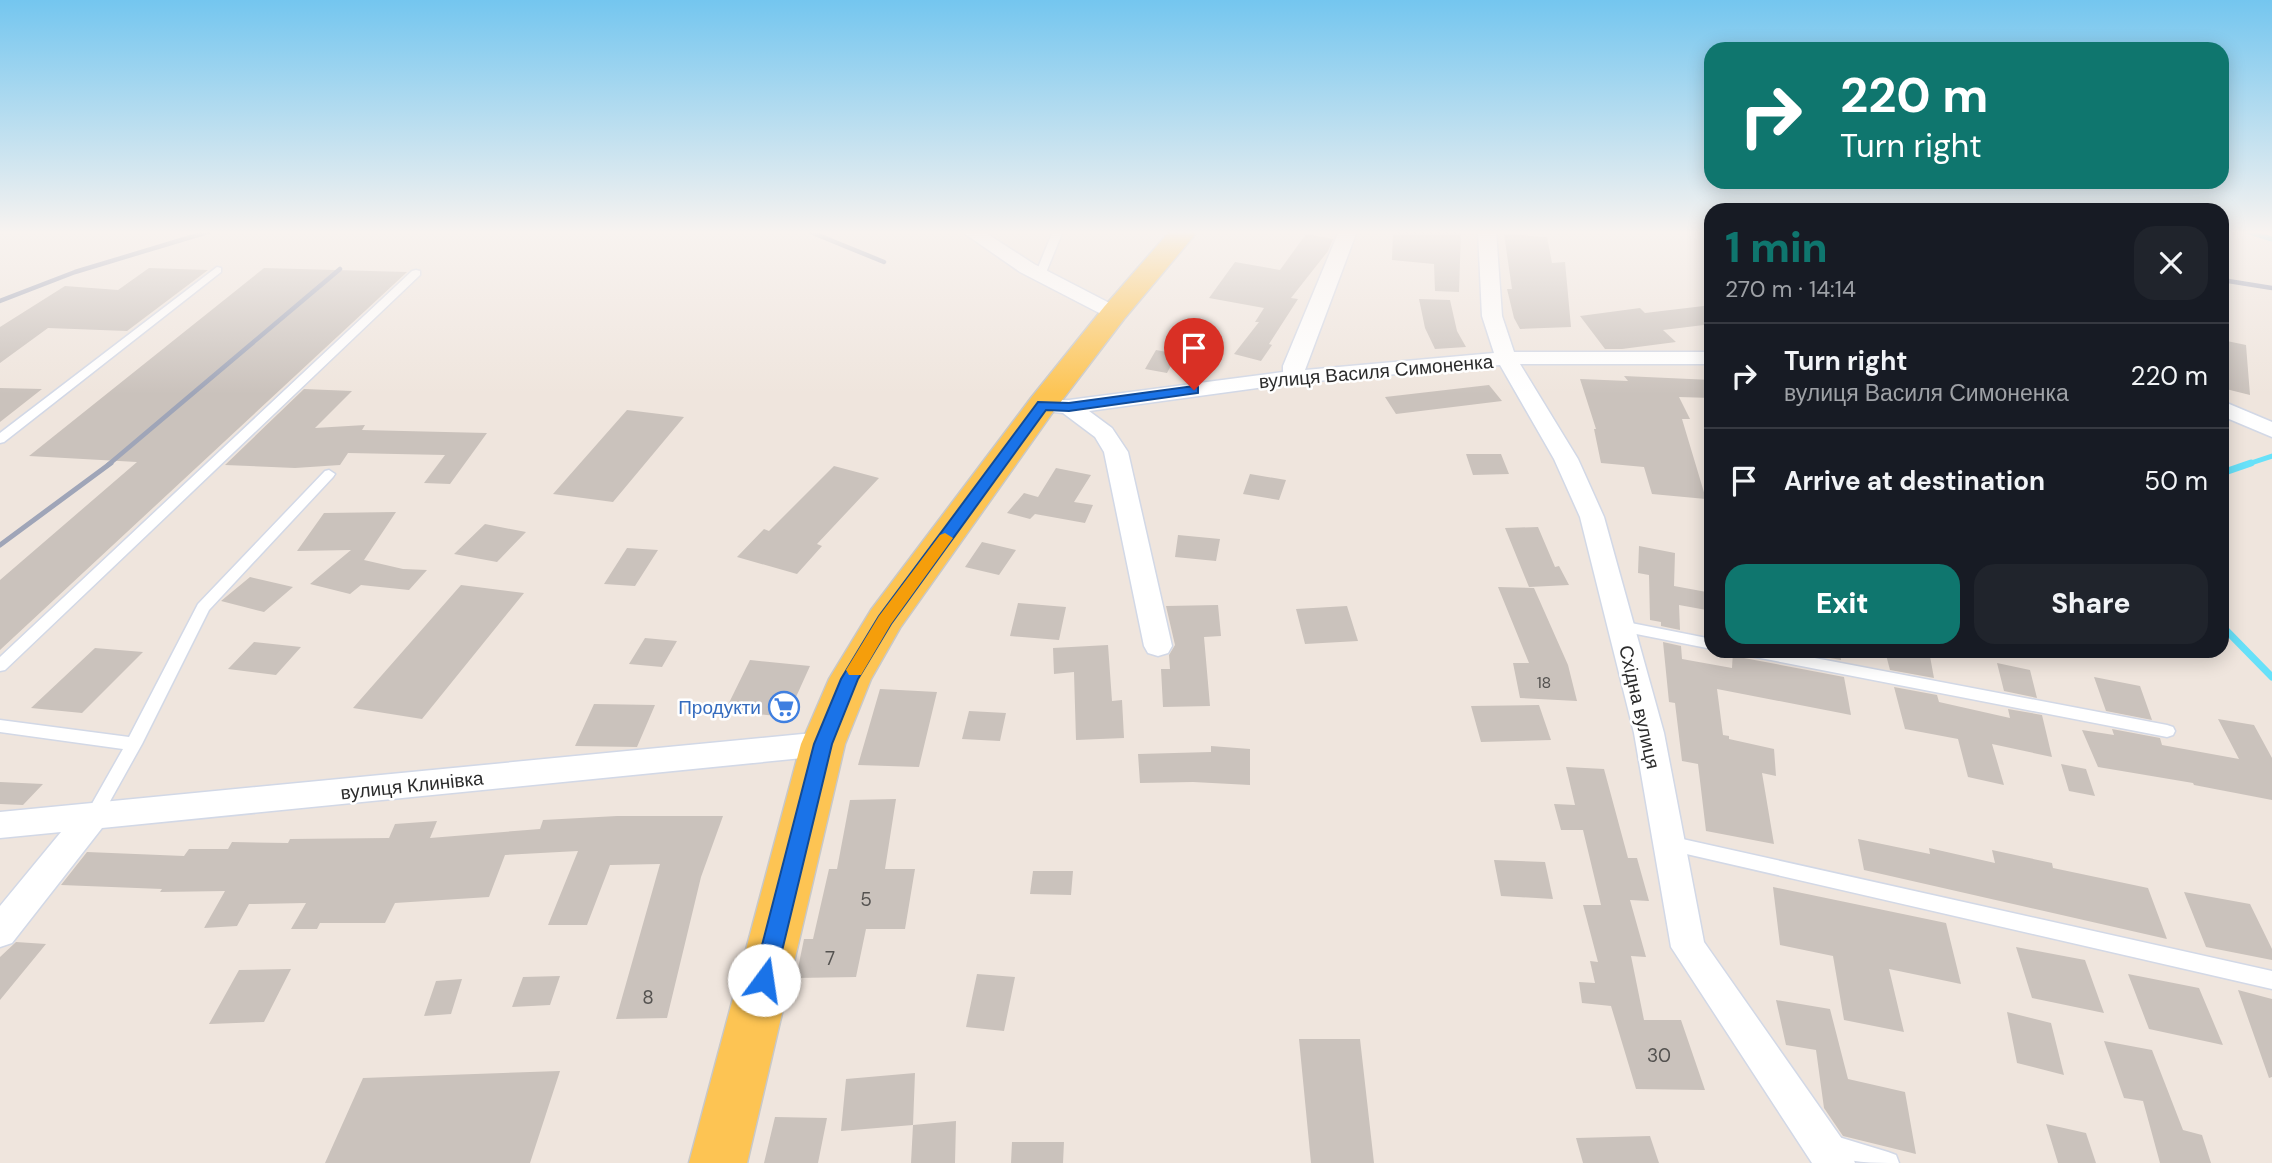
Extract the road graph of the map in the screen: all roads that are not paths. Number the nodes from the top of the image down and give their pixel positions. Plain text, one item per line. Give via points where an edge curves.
1 (197, 285) edge
2 (403, 285) edge
3 (1060, 285) edge
4 (1138, 285) edge
5 (1326, 285) edge
6 (1490, 285) edge
7 (1114, 313) junction
8 (1506, 358) junction
9 (1704, 358) edge
10 (1294, 377) junction
11 (1055, 406) junction
12 (2229, 411) edge
13 (2272, 430) edge
14 (0, 439) edge
15 (329, 474) dead end
16 (1621, 626) junction
17 (1704, 642) edge
18 (1157, 646) dead end
19 (1786, 658) edge
20 (1, 664) edge
21 (0, 726) edge
22 (2167, 731) dead end
23 (134, 744) junction
24 (823, 744) junction
25 (93, 816) junction
26 (0, 825) edge
27 (1667, 843) junction
28 (0, 932) edge
29 (2272, 980) edge
30 (1827, 1153) edge
31 (718, 1163) edge
32 (1888, 1163) edge

1 - 14 lane
2 - 20 lane
3 - 7 street
4 - 7 main road
5 - 10 street via 1294,366
6 - 8 street, Східна вулиця via 1492,316
7 - 11 main road
8 - 9 street, вулиця Василя Симоненка
8 - 10 street, вулиця Василя Симоненка
8 - 16 street, Східна вулиця via 1566,459 1592,517
10 - 11 street, вулиця Василя Симоненка
11 - 18 street via 1104,433 1116,452
11 - 24 main road via 885,620 850,679
12 - 13 street
15 - 23 lane via 203,607
16 - 17 lane
16 - 27 street, Східна вулиця via 1649,733
19 - 22 lane
21 - 23 lane
23 - 25 lane
24 - 25 street, вулиця Клинівка
24 - 31 main road
25 - 26 street, вулиця Клинівка
25 - 28 street
27 - 29 lane
27 - 30 street, Східна вулиця via 1688,947
30 - 32 lane

